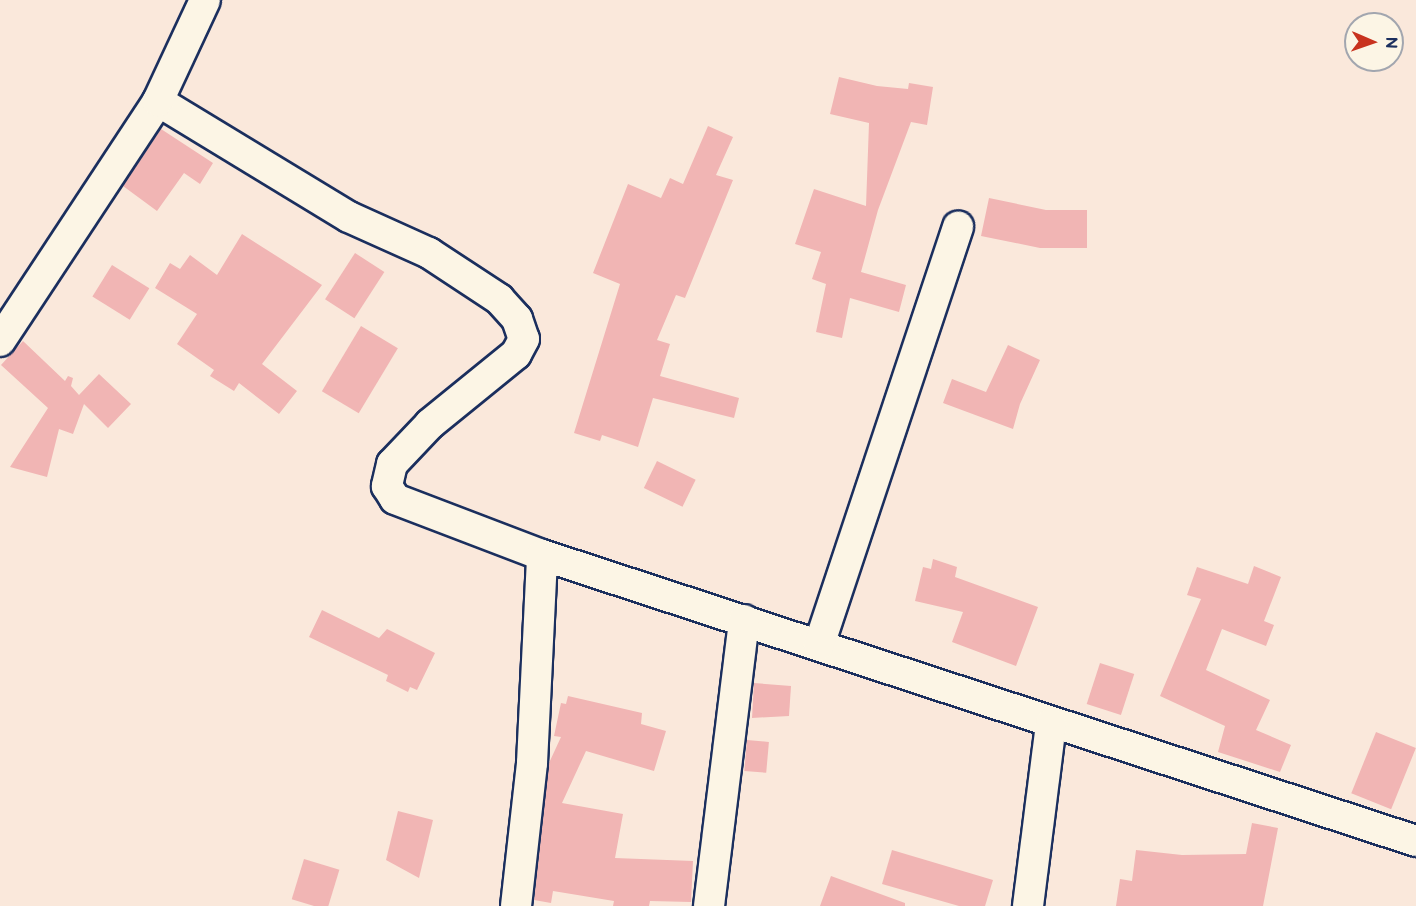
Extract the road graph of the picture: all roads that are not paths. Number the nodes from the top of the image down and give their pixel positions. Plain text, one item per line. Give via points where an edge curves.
1 (205, 0) edge
2 (158, 101) junction
3 (958, 226) dead end
4 (0, 341) edge
5 (542, 555) junction
6 (744, 620) junction
7 (819, 645) junction
8 (1051, 723) junction
9 (1416, 841) edge
10 (516, 906) edge
11 (709, 906) edge
12 (1028, 906) edge

1 - 2 street
2 - 4 street
2 - 5 street via 349,217 429,253 499,299 517,319 524,339 516,354 430,424 392,464 387,486 395,499
3 - 7 street
5 - 6 street
5 - 10 street via 532,763
6 - 7 street
6 - 11 street
7 - 8 street
8 - 9 street
8 - 12 street

